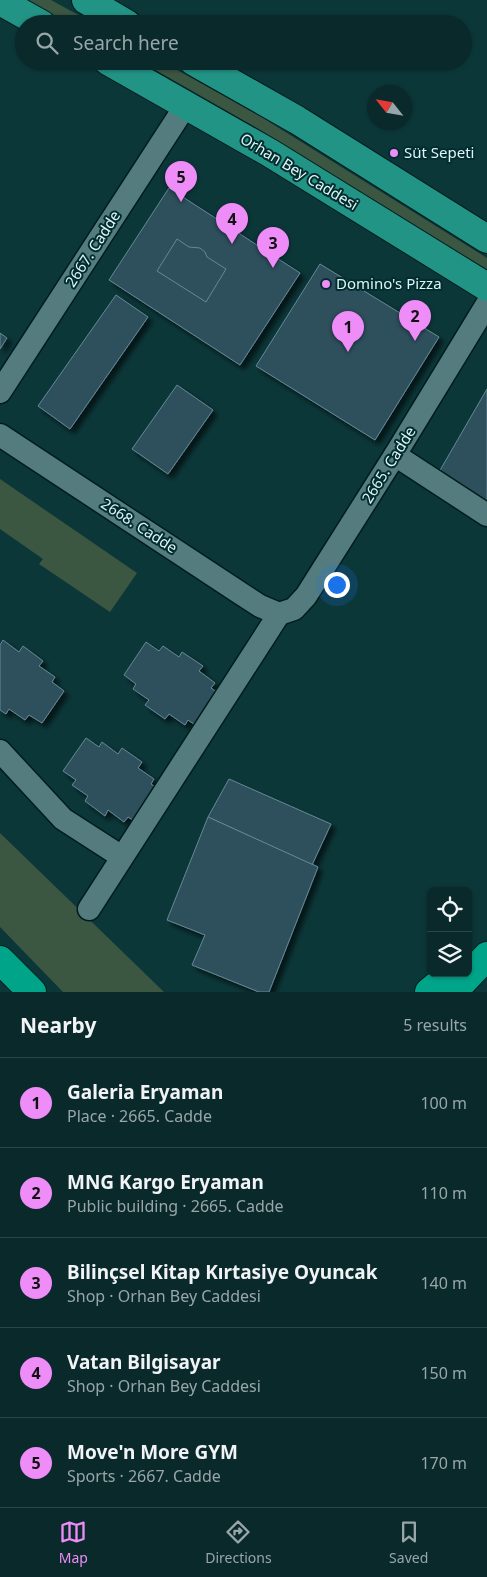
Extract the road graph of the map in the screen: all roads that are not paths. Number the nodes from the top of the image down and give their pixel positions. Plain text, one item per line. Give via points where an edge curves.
1 (0, 0) edge
2 (86, 0) edge
3 (26, 15) edge
4 (112, 15) edge
5 (124, 70) edge
6 (209, 70) edge
7 (186, 105) junction
8 (487, 240) edge
9 (487, 287) edge
10 (487, 304) edge
11 (480, 329) edge
12 (0, 392) edge
13 (0, 435) edge
14 (395, 455) junction
15 (487, 515) edge
16 (279, 614) junction
17 (0, 752) edge
18 (122, 857) junction
19 (89, 909) dead end
20 (487, 944) edge
21 (487, 956) edge
22 (472, 957) edge
23 (0, 960) edge
24 (447, 977) edge
25 (32, 992) edge
26 (429, 992) edge
27 (453, 992) edge

1 - 3 main road
2 - 4 main road
5 - 7 main road, Orhan Bey Caddesi
6 - 8 main road via 297,120
7 - 9 main road, Orhan Bey Caddesi
7 - 12 street, 2667. Cadde
10 - 11 street, 2665. Cadde
11 - 14 street, 2665. Cadde
13 - 16 street, 2668. Cadde via 260,606
14 - 15 street
14 - 16 street, 2665. Cadde via 306,596 294,609
16 - 18 street
17 - 18 street via 64,819
18 - 19 street
20 - 22 highway
21 - 27 highway
23 - 25 highway
24 - 26 highway

